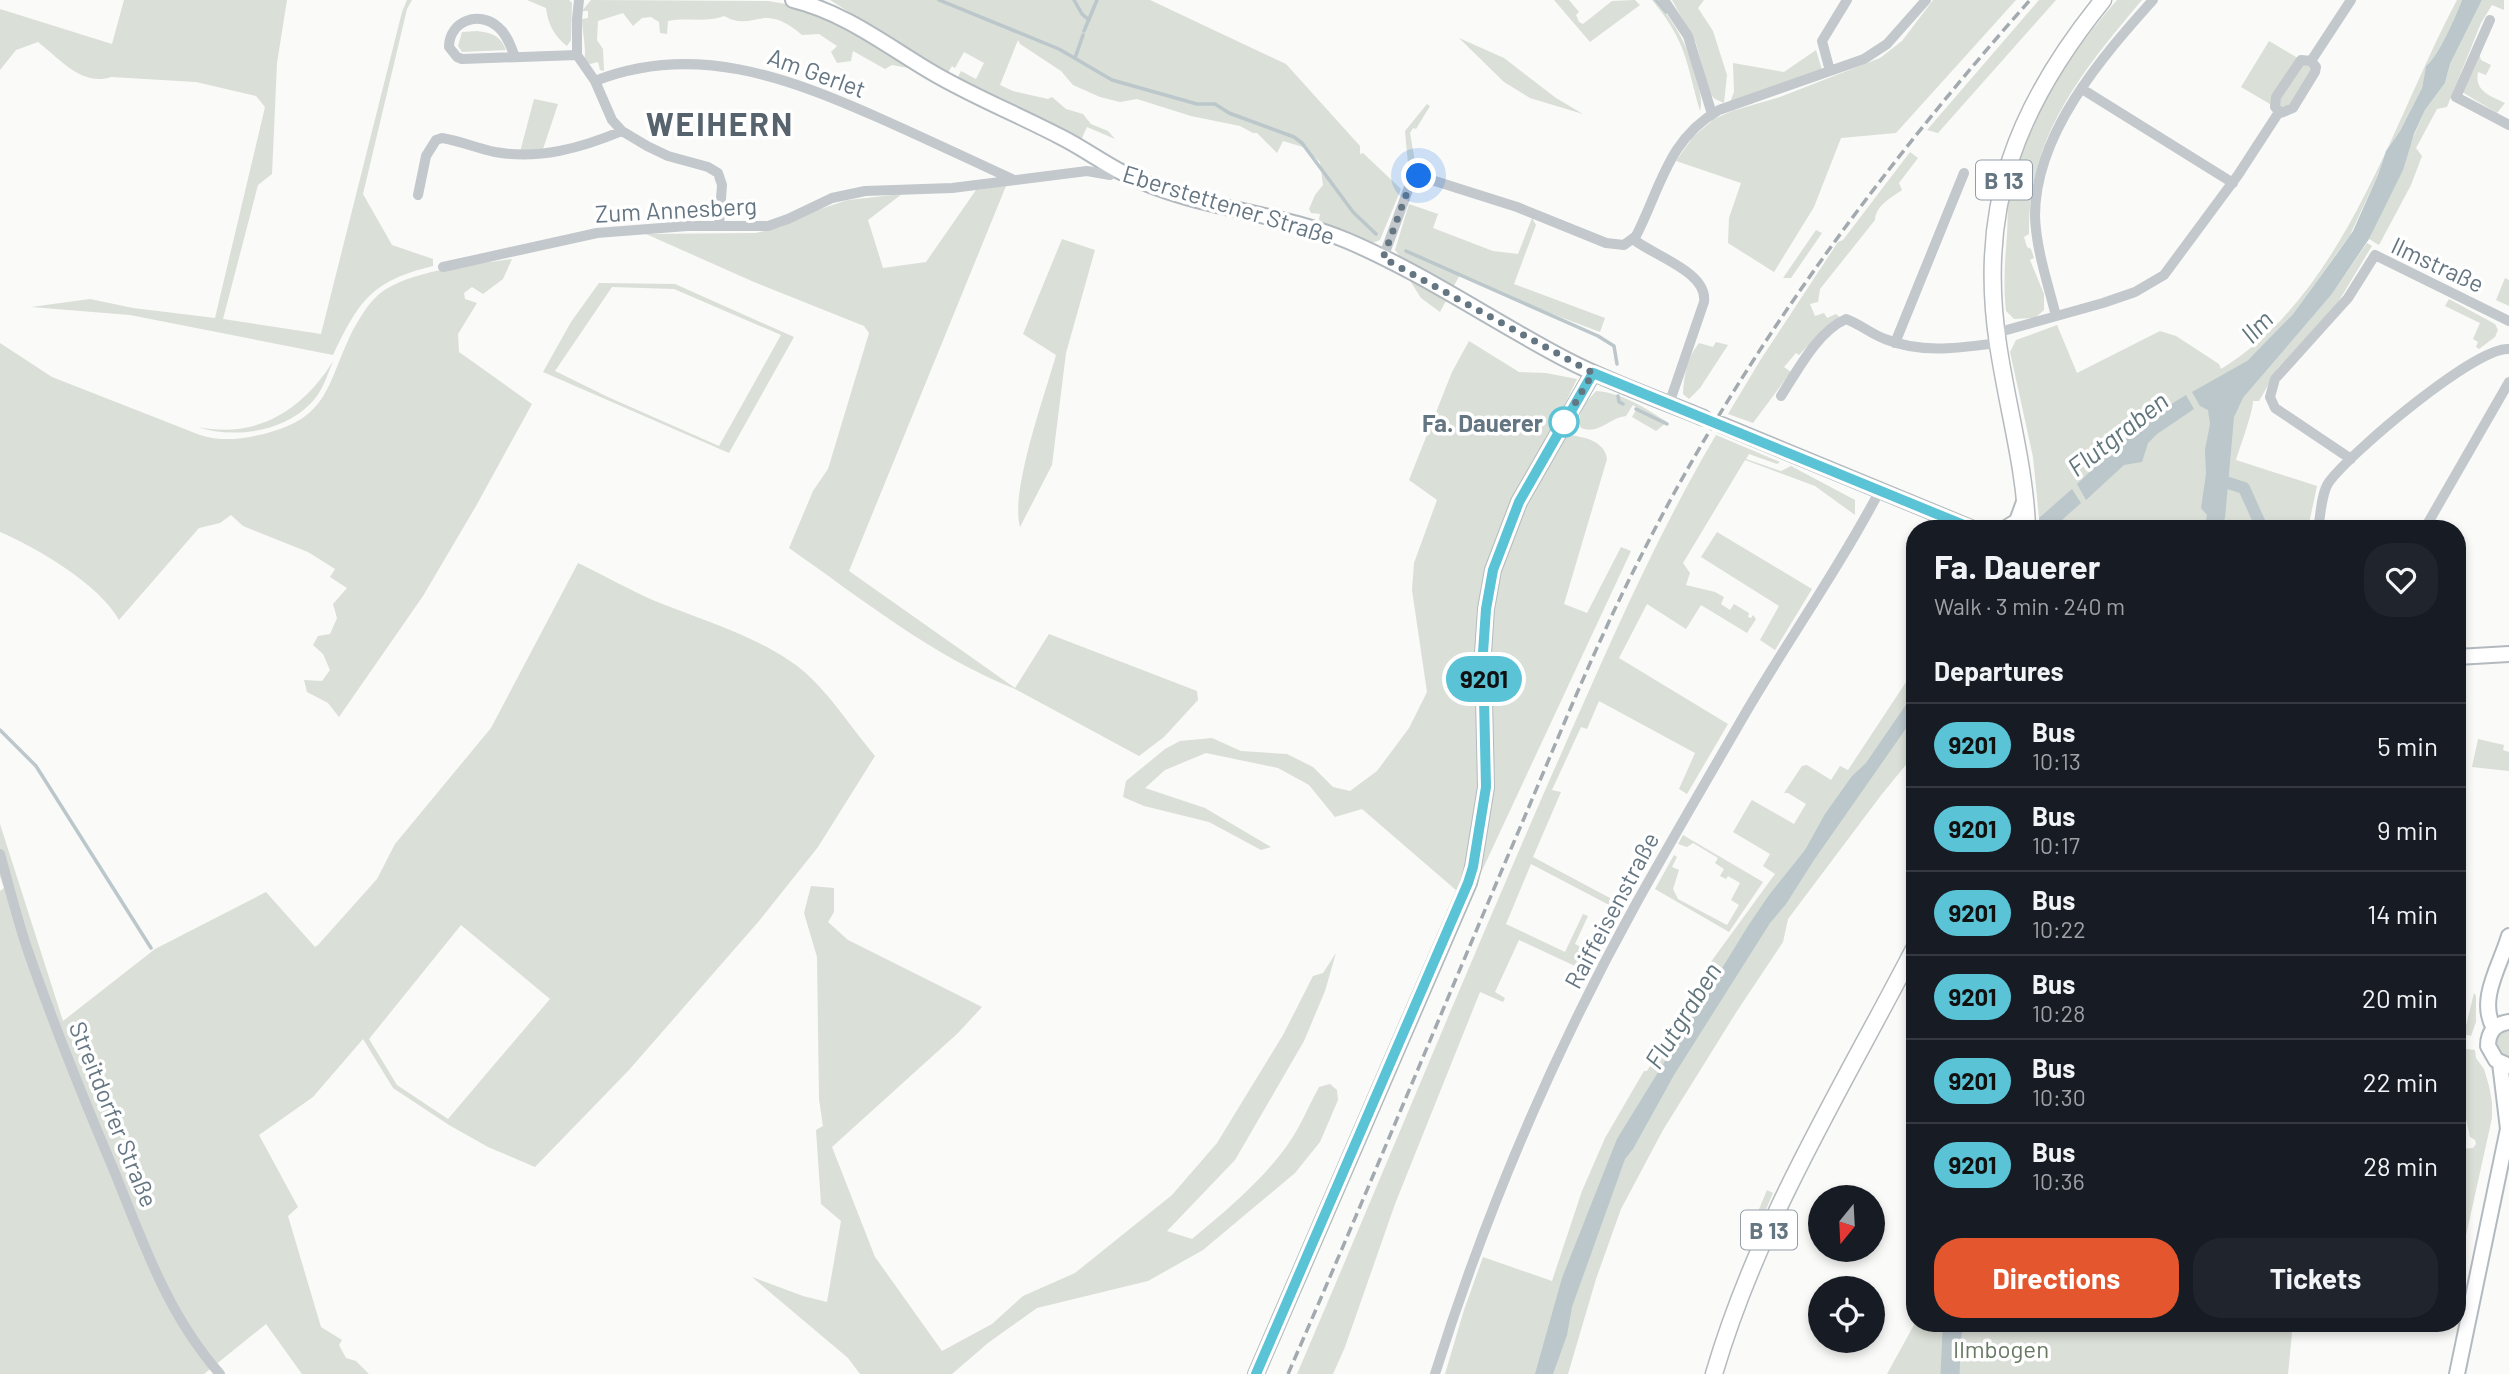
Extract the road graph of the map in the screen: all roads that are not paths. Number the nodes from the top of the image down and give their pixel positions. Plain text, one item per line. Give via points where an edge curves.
1 (579, 0) edge
2 (793, 0) edge
3 (1664, 0) edge
4 (1847, 0) edge
5 (1926, 0) edge
6 (2103, 0) edge
7 (2152, 0) edge
8 (2351, 0) edge
9 (813, 2) edge
10 (2490, 20) dead end
11 (577, 55) junction
12 (515, 57) junction
13 (2311, 61) junction
14 (1830, 71) junction
15 (595, 81) junction
16 (2082, 89) junction
17 (2279, 112) junction
18 (1712, 114) junction
19 (2509, 125) edge
20 (622, 131) junction
21 (1113, 168) junction
22 (1964, 173) dead end
23 (1012, 179) junction
24 (2233, 183) junction
25 (418, 195) dead end
26 (719, 226) junction
27 (1633, 239) junction
28 (1383, 258) junction
29 (443, 267) dead end
30 (2056, 316) junction
31 (2509, 321) edge
32 (1997, 338) junction
33 (1895, 343) junction
34 (2509, 349) edge
35 (1593, 373) junction
36 (2509, 382) edge
37 (1781, 396) dead end
38 (1669, 404) junction
39 (1704, 418) dead end
40 (1722, 425) dead end
41 (2351, 459) junction
42 (1879, 492) junction
43 (2025, 500) junction
44 (1951, 520) edge
45 (2017, 520) edge
46 (2026, 520) edge
47 (2320, 520) edge
48 (2430, 520) edge
49 (2509, 654) edge
50 (2466, 656) edge
51 (0, 854) edge
52 (2509, 936) edge
53 (1906, 964) edge
54 (2509, 1021) edge
55 (2494, 1028) junction
56 (2505, 1065) edge
57 (2508, 1127) edge
58 (2466, 1330) edge
59 (2466, 1332) edge
60 (220, 1374) edge
61 (1256, 1374) edge
62 (1435, 1374) edge
63 (1714, 1374) edge
64 (2457, 1374) edge

1 - 11 street
2 - 9 street, Eberstettener Straße
3 - 18 street via 1688,36
4 - 14 street via 1822,41
5 - 14 street via 1875,53
6 - 32 main road, B 13 via 2050,74 2010,156 1994,243
7 - 16 street
8 - 13 street
9 - 21 street, Eberstettener Straße via 949,82
10 - 19 street via 2456,97
11 - 12 street
11 - 15 street
12 - 12 street via 462,59 449,47 450,34 464,21 489,22 502,31
13 - 17 street via 2315,72 2295,105
13 - 17 street via 2298,63 2276,97
14 - 18 street
15 - 20 street via 612,120
15 - 23 street, Am Gerlet via 659,64 758,72 828,96
16 - 24 street
16 - 30 street via 2057,130 2036,203 2037,233
17 - 24 street
18 - 27 street via 1674,151
20 - 25 street via 568,150 531,155 442,138 426,156
20 - 26 street via 668,156 718,173 722,185
21 - 23 street, Zum Annesberg via 1110,175 1087,172
21 - 28 street, Eberstettener Straße via 1163,189 1328,234
22 - 33 street
23 - 26 street, Zum Annesberg via 952,188 865,191 832,198 768,226
24 - 30 street via 2164,275 2135,292
26 - 29 street, Zum Annesberg via 597,233
27 - 28 street via 1619,246 1605,243 1517,206 1419,176 1412,179
27 - 38 street via 1693,275 1704,291
28 - 35 street, Eberstettener Straße
30 - 32 street
31 - 41 street, Ilmstraße via 2375,255 2348,298 2284,367 2271,389 2275,408
32 - 33 street via 1939,349
32 - 43 main road, B 13
33 - 37 street via 1843,320 1819,341
34 - 41 street via 2494,351 2422,397
35 - 38 street, Eberstettener Straße
35 - 61 street via 1519,502 1493,570 1483,653 1486,787 1468,883
36 - 48 street
38 - 39 street, Eberstettener Straße
40 - 42 street
41 - 47 street via 2326,487
42 - 44 street
42 - 62 street, Raiffeisenstraße via 1744,715 1573,1026 1477,1248
43 - 45 street
43 - 46 main road, B 13
49 - 50 street
51 - 60 street, Streitdorfer Straße via 28,950 157,1276 176,1316
52 - 55 street via 2488,1000
53 - 63 main road, B 13 via 1825,1113 1765,1239
54 - 55 street
55 - 56 street via 2488,1046 2492,1056
56 - 57 street
57 - 58 street
59 - 64 street

